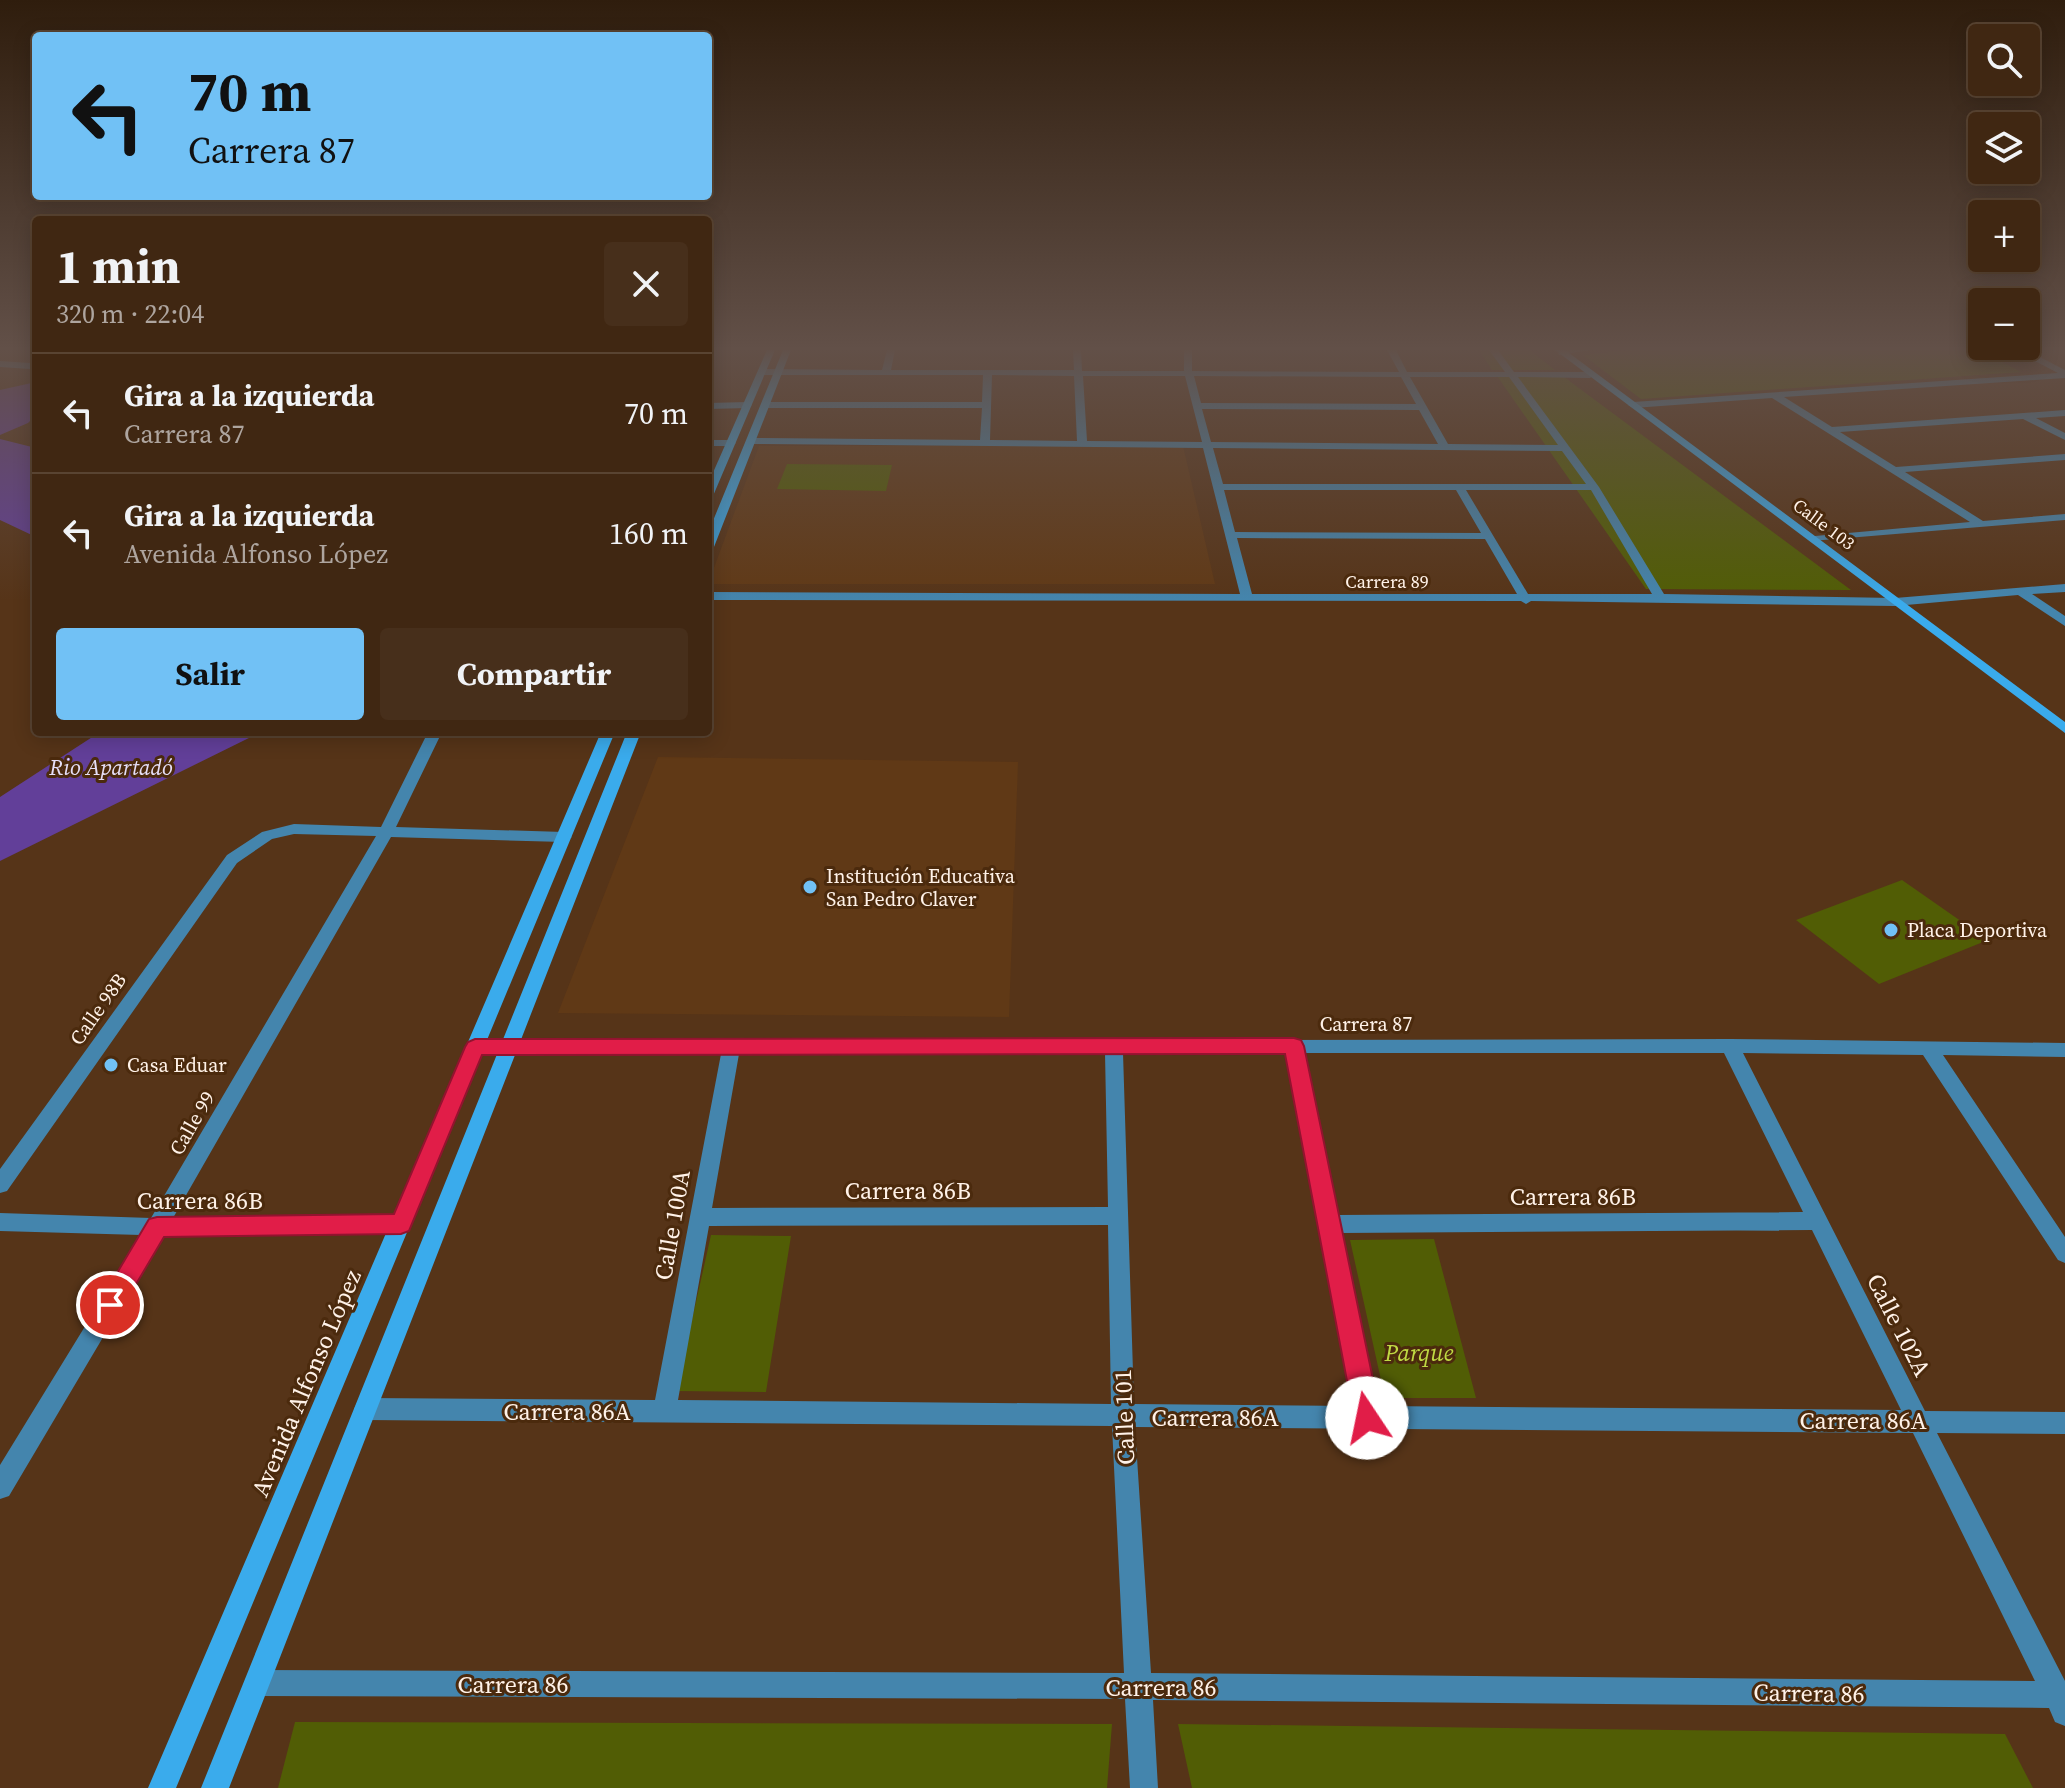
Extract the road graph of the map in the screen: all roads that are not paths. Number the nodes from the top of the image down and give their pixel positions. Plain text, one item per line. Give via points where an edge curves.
1 (735, 433) edge
2 (755, 433) edge
3 (986, 433) edge
4 (1081, 433) edge
5 (1204, 433) edge
6 (1437, 433) edge
7 (1555, 433) edge
8 (1672, 433) edge
9 (1836, 433) edge
10 (752, 441) junction
11 (712, 443) edge
12 (731, 443) junction
13 (985, 443) junction
14 (1082, 444) junction
15 (1207, 444) junction
16 (1444, 446) junction
17 (1565, 448) junction
18 (2065, 457) edge
19 (1894, 470) junction
20 (712, 484) edge
21 (1218, 487) junction
22 (1594, 487) junction
23 (1460, 488) junction
24 (2065, 517) edge
25 (1982, 525) junction
26 (1231, 535) junction
27 (1488, 536) junction
28 (712, 537) edge
29 (1815, 539) junction
30 (2065, 588) edge
31 (2022, 593) junction
32 (712, 596) edge
33 (1247, 598) junction
34 (1660, 598) junction
35 (1526, 600) junction
36 (1895, 602) junction
37 (2065, 622) edge
38 (2065, 729) edge
39 (433, 736) edge
40 (606, 736) edge
41 (632, 736) edge
42 (385, 834) junction
43 (564, 837) junction
44 (1114, 1046) junction
45 (1294, 1046) junction
46 (1730, 1046) junction
47 (475, 1047) junction
48 (509, 1047) junction
49 (731, 1048) junction
50 (1929, 1049) junction
51 (2065, 1050) edge
52 (0, 1185) edge
53 (1118, 1216) junction
54 (699, 1217) junction
55 (1817, 1221) junction
56 (0, 1222) edge
57 (401, 1224) junction
58 (1329, 1224) junction
59 (157, 1227) junction
60 (2057, 1229) edge
61 (2065, 1254) edge
62 (366, 1409) junction
63 (665, 1411) junction
64 (1123, 1416) junction
65 (1367, 1418) junction
66 (1918, 1421) junction
67 (2065, 1423) edge
68 (0, 1487) edge
69 (257, 1683) junction
70 (1138, 1686) junction
71 (2062, 1701) edge
72 (162, 1788) edge
73 (215, 1788) edge
74 (1144, 1788) edge

1 - 12 street
2 - 10 street
3 - 13 street
4 - 14 street
5 - 15 street
6 - 16 street
7 - 17 street
8 - 29 street, Calle 103
9 - 19 street
10 - 13 street
10 - 28 street
11 - 12 street
12 - 20 street
13 - 14 street
14 - 15 street
15 - 16 street
15 - 21 street
16 - 17 street
17 - 22 street
18 - 19 street
19 - 25 street
21 - 23 street
21 - 26 street
22 - 23 street
22 - 34 street
23 - 27 street
24 - 25 street
25 - 29 street
26 - 27 street
26 - 33 street
27 - 35 street
29 - 36 street, Calle 103
30 - 31 street, Carrera 89
31 - 36 street, Carrera 89
31 - 37 street
32 - 33 street, Carrera 89
33 - 35 street, Carrera 89
34 - 35 street, Carrera 89
34 - 36 street, Carrera 89
36 - 38 street, Calle 103
39 - 42 street, Calle 99
40 - 43 street, Avenida Alfonso López
41 - 48 street
42 - 43 street
42 - 52 street, Calle 98B via 294,829 267,835 232,859
42 - 59 street, Calle 99
43 - 47 street, Avenida Alfonso López
44 - 45 street, Carrera 87
44 - 49 street, Carrera 87
44 - 53 street, Calle 101
45 - 46 street, Carrera 87
45 - 58 street
46 - 50 street, Carrera 87
46 - 55 street, Calle 102A
47 - 48 street, Carrera 87
47 - 57 street, Avenida Alfonso López
48 - 49 street, Carrera 87
48 - 62 street
49 - 54 street, Calle 100A
50 - 51 street, Carrera 87
50 - 60 street
53 - 54 street, Carrera 86B
53 - 64 street, Calle 101
54 - 63 street, Calle 100A
55 - 58 street, Carrera 86B
55 - 66 street, Calle 102A
56 - 59 street, Carrera 86B
57 - 59 street, Carrera 86B
57 - 72 street, Avenida Alfonso López
58 - 65 street
59 - 68 street, Calle 99
60 - 61 street
62 - 63 street, Carrera 86A
62 - 69 street
63 - 64 street, Carrera 86A
64 - 65 street, Carrera 86A
64 - 70 street, Calle 101
65 - 66 street, Carrera 86A
66 - 67 street, Carrera 86A
66 - 71 street, Calle 102A
69 - 70 street, Carrera 86
69 - 73 street
70 - 71 street, Carrera 86
70 - 74 street, Calle 101

